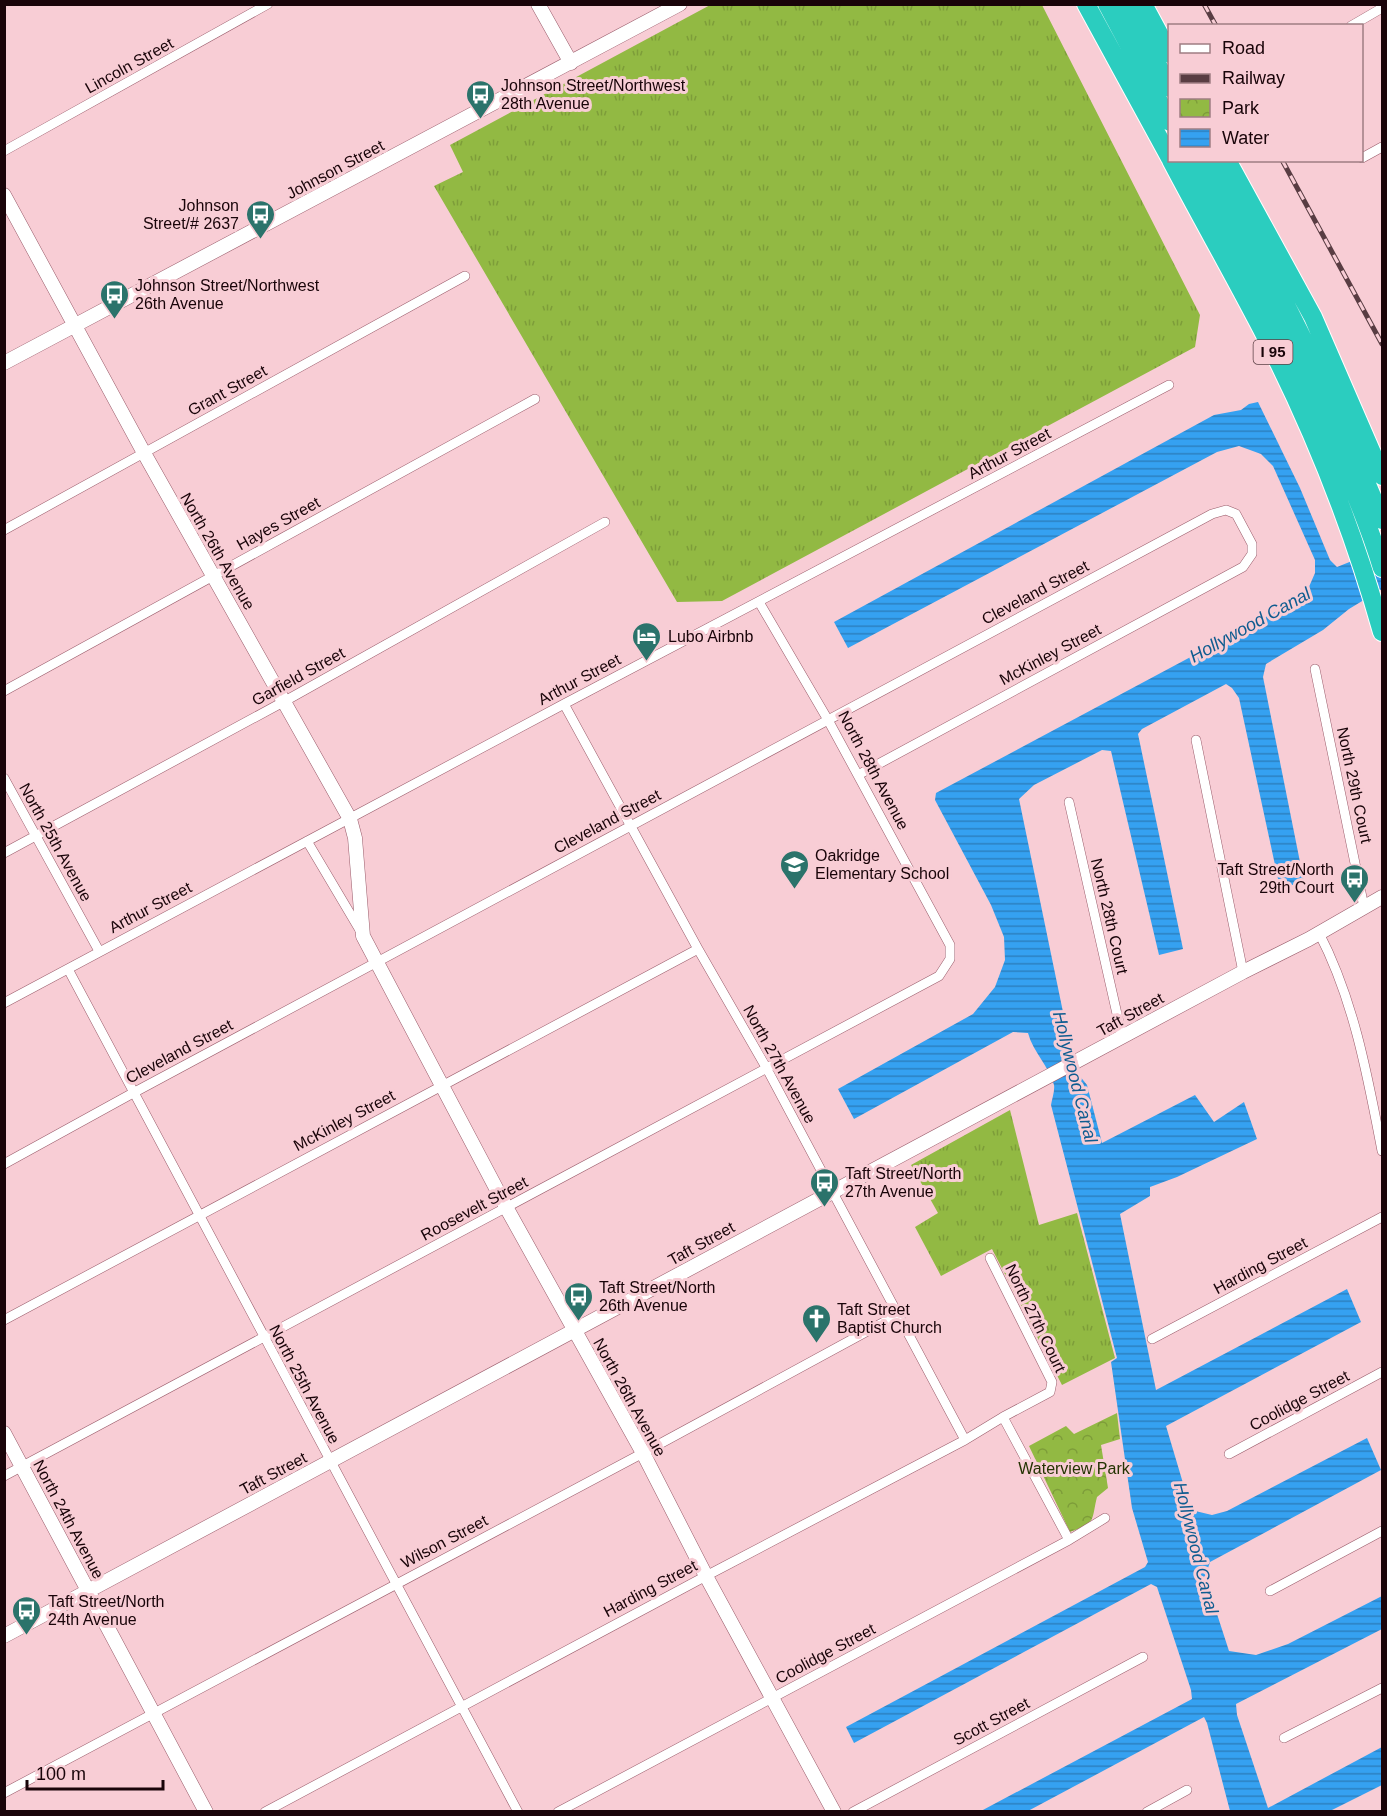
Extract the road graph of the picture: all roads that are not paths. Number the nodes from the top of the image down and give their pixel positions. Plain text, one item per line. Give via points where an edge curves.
1 (268, 4) edge
2 (538, 4) edge
3 (680, 4) edge
4 (1086, 4) edge
5 (1107, 4) edge
6 (1125, 4) edge
7 (1143, 4) edge
8 (1383, 9) edge
9 (1355, 24) edge
10 (1168, 50) edge
11 (571, 63) junction
12 (1168, 84) edge
13 (1168, 118) edge
14 (1383, 147) edge
15 (4, 152) edge
16 (1168, 155) edge
17 (1363, 157) edge
18 (1172, 162) edge
19 (1191, 162) edge
20 (1209, 162) edge
21 (1228, 162) edge
22 (4, 195) edge
23 (465, 276) dead end
24 (76, 325) junction
25 (4, 363) edge
26 (1169, 385) dead end
27 (535, 399) dead end
28 (144, 453) junction
29 (1383, 476) edge
30 (1383, 520) edge
31 (605, 522) dead end
32 (4, 530) edge
33 (1252, 554) joint
34 (1383, 568) edge
35 (213, 576) junction
36 (759, 602) junction
37 (1383, 632) edge
38 (1315, 669) dead end
39 (4, 691) edge
40 (285, 701) junction
41 (564, 704) junction
42 (828, 720) junction
43 (1196, 741) dead end
44 (858, 775) junction
45 (4, 778) edge
46 (1069, 802) dead end
47 (350, 819) junction
48 (631, 826) junction
49 (36, 836) junction
50 (307, 842) junction
51 (4, 853) edge
52 (1383, 897) edge
53 (1364, 907) junction
54 (1319, 933) junction
55 (363, 936) junction
56 (698, 949) junction
57 (99, 951) junction
58 (950, 958) joint
59 (377, 962) junction
60 (68, 969) junction
61 (1243, 972) junction
62 (4, 1003) edge
63 (1122, 1036) junction
64 (767, 1069) junction
65 (441, 1085) junction
66 (133, 1093) junction
67 (1383, 1151) edge
68 (4, 1164) edge
69 (832, 1190) junction
70 (507, 1207) junction
71 (200, 1215) junction
72 (1383, 1217) edge
73 (990, 1258) dead end
74 (897, 1315) junction
75 (4, 1320) edge
76 (574, 1332) junction
77 (264, 1338) junction
78 (1152, 1339) dead end
79 (1383, 1372) edge
80 (1050, 1392) joint
81 (1003, 1417) junction
82 (4, 1432) edge
83 (965, 1440) junction
84 (643, 1453) junction
85 (1229, 1454) dead end
86 (330, 1461) junction
87 (23, 1467) junction
88 (4, 1476) edge
89 (1105, 1518) dead end
90 (1383, 1531) edge
91 (1069, 1540) junction
92 (706, 1576) junction
93 (396, 1584) junction
94 (88, 1591) junction
95 (1270, 1591) dead end
96 (4, 1636) edge
97 (1143, 1658) dead end
98 (1383, 1688) edge
99 (772, 1698) junction
100 (461, 1706) junction
101 (154, 1713) junction
102 (1284, 1738) dead end
103 (1187, 1790) dead end
104 (4, 1793) edge
105 (206, 1812) edge
106 (265, 1812) edge
107 (518, 1812) edge
108 (558, 1812) edge
109 (834, 1812) edge
110 (853, 1812) edge
111 (1147, 1812) edge

1 - 15 street, Lincoln Street
2 - 11 street
3 - 11 street, Johnson Street
4 - 16 highway, I 95
5 - 13 highway
6 - 12 highway
7 - 10 highway
8 - 9 street
11 - 24 street, Johnson Street
14 - 17 street
18 - 37 highway, I 95 via 1266,338 1309,430 1357,551
19 - 34 highway via 1297,364 1338,453
20 - 30 highway via 1322,378
21 - 29 highway via 1313,317
22 - 24 street, North 26th Avenue
23 - 28 street, Grant Street
24 - 25 street, Johnson Street
24 - 28 street, North 26th Avenue
26 - 36 street, Arthur Street
27 - 35 street, Hayes Street
28 - 32 street, Grant Street
28 - 35 street, North 26th Avenue
31 - 40 street, Garfield Street
33 - 42 street, Cleveland Street via 1252,544 1236,514 1226,510 1212,514
33 - 44 street, McKinley Street via 1243,567
35 - 39 street, Hayes Street
35 - 40 street, North 26th Avenue
36 - 41 street, Arthur Street
36 - 42 street, North 28th Avenue
38 - 53 street, North 29th Court
40 - 47 street, North 26th Avenue
40 - 49 street, Garfield Street
41 - 47 street, Arthur Street
41 - 48 street, North 27th Avenue
42 - 44 street, North 28th Avenue
42 - 48 street, Cleveland Street
43 - 61 street
44 - 58 street, North 28th Avenue via 950,945
45 - 49 street, North 25th Avenue
46 - 63 street, North 28th Court
47 - 50 street, Arthur Street
47 - 55 street, North 26th Avenue
48 - 56 street, North 27th Avenue
48 - 59 street, Cleveland Street
49 - 51 street, Garfield Street
49 - 57 street, North 25th Avenue
50 - 55 street, North 26th Avenue
50 - 57 street, Arthur Street
52 - 53 street, Taft Street
53 - 54 street, Taft Street
54 - 61 street, Taft Street
54 - 67 street via 1346,997
55 - 59 street, North 26th Avenue
56 - 64 street, North 27th Avenue
56 - 65 street, McKinley Street
57 - 60 street, Arthur Street
58 - 64 street, Roosevelt Street via 939,976
59 - 65 street, North 26th Avenue
59 - 66 street, Cleveland Street
60 - 62 street, Arthur Street
60 - 66 street, North 25th Avenue
61 - 63 street, Taft Street
63 - 69 street, Taft Street
64 - 69 street, North 27th Avenue
64 - 70 street, Roosevelt Street
65 - 70 street, North 26th Avenue
65 - 71 street, McKinley Street
66 - 68 street, Cleveland Street
66 - 71 street, North 25th Avenue
69 - 74 street, North 27th Avenue
69 - 76 street, Taft Street
70 - 76 street, North 26th Avenue
70 - 77 street, Roosevelt Street
71 - 75 street, McKinley Street
71 - 77 street, North 25th Avenue
72 - 78 street, Harding Street
73 - 80 street, North 27th Court via 1052,1382
74 - 83 street, North 27th Avenue
74 - 84 street, Wilson Street
76 - 84 street, North 26th Avenue
76 - 86 street, Taft Street
77 - 86 street, North 25th Avenue
77 - 87 street, Roosevelt Street
79 - 85 street, Coolidge Street
80 - 81 street, Harding Street
81 - 83 street, Harding Street
81 - 91 street
82 - 87 street, North 24th Avenue
83 - 92 street, Harding Street
84 - 92 street, North 26th Avenue
84 - 93 street, Wilson Street
86 - 93 street, North 25th Avenue
86 - 94 street, Taft Street
87 - 88 street, Roosevelt Street
87 - 94 street, North 24th Avenue
89 - 91 street, Coolidge Street
90 - 95 street
91 - 99 street, Coolidge Street
92 - 99 street, North 26th Avenue
92 - 100 street, Harding Street
93 - 100 street, North 25th Avenue
93 - 101 street, Wilson Street
94 - 96 street, Taft Street
94 - 101 street, North 24th Avenue
97 - 110 street, Scott Street
98 - 102 street
99 - 108 street, Coolidge Street
99 - 109 street, North 26th Avenue
100 - 106 street, Harding Street
100 - 107 street, North 25th Avenue
101 - 104 street, Wilson Street
101 - 105 street, North 24th Avenue
103 - 111 street

